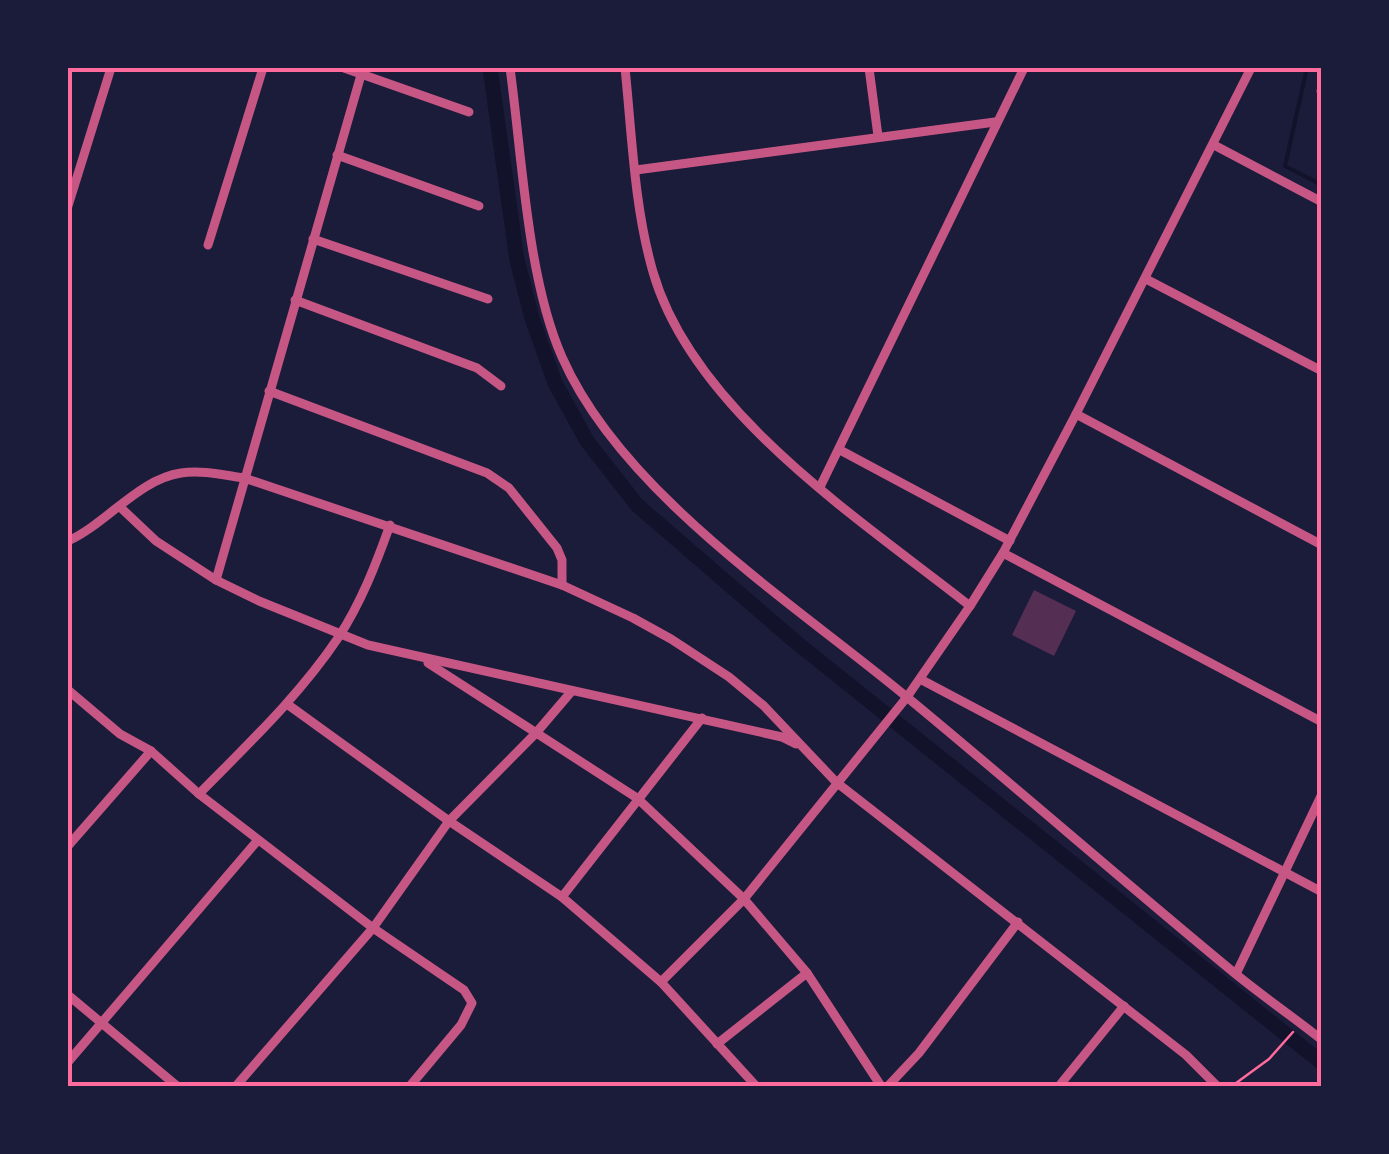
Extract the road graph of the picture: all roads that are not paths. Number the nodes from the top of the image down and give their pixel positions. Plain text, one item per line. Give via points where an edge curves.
1 (110, 68) edge
2 (263, 68) edge
3 (344, 68) edge
4 (510, 68) edge
5 (625, 68) edge
6 (869, 68) edge
7 (1024, 68) edge
8 (1251, 68) edge
9 (362, 70) edge
10 (469, 112) dead end
11 (995, 122) junction
12 (878, 136) junction
13 (1214, 145) junction
14 (337, 155) junction
15 (636, 170) junction
16 (1322, 202) edge
17 (68, 206) edge
18 (479, 206) dead end
19 (313, 239) junction
20 (208, 245) dead end
21 (1146, 279) junction
22 (488, 299) dead end
23 (295, 300) junction
24 (1322, 371) edge
25 (501, 386) dead end
26 (269, 390) junction
27 (1076, 414) junction
28 (840, 450) junction
29 (244, 478) junction
30 (820, 487) junction
31 (120, 508) junction
32 (390, 525) junction
33 (68, 540) edge
34 (1010, 541) junction
35 (1322, 544) edge
36 (1003, 553) junction
37 (216, 580) junction
38 (562, 585) junction
39 (970, 606) junction
40 (340, 636) junction
41 (422, 659) junction
42 (920, 680) junction
43 (68, 690) edge
44 (571, 692) junction
45 (907, 697) junction
46 (288, 704) junction
47 (702, 718) junction
48 (1322, 722) edge
49 (536, 733) junction
50 (803, 747) junction
51 (151, 752) junction
52 (836, 782) junction
53 (199, 794) junction
54 (1322, 794) edge
55 (637, 798) junction
56 (449, 821) junction
57 (258, 840) junction
58 (68, 846) edge
59 (1284, 872) junction
60 (1322, 892) edge
61 (562, 898) junction
62 (744, 899) junction
63 (1018, 922) junction
64 (373, 928) junction
65 (807, 973) junction
66 (1236, 974) junction
67 (662, 982) junction
68 (68, 994) edge
69 (1124, 1006) junction
70 (100, 1022) junction
71 (1322, 1040) edge
72 (717, 1044) junction
73 (68, 1062) edge
74 (177, 1086) edge
75 (236, 1086) edge
76 (410, 1086) edge
77 (756, 1086) edge
78 (885, 1086) edge
79 (1059, 1086) edge
80 (1216, 1086) edge

1 - 17 street
2 - 20 street
3 - 9 street
4 - 45 street via 546,312 591,410 650,483
5 - 15 street
6 - 12 street
7 - 11 street
8 - 13 street
9 - 10 street
9 - 14 street
11 - 12 street
11 - 28 street
12 - 15 street
13 - 16 street
13 - 21 street
14 - 18 street
14 - 19 street
15 - 30 street via 654,276 673,321 721,394
19 - 22 street
19 - 23 street
21 - 24 street
21 - 27 street
23 - 25 street via 477,368
23 - 26 street
26 - 29 street
26 - 38 street via 498,478 557,548
27 - 34 street
27 - 35 street
28 - 30 street
28 - 34 street
29 - 31 street via 180,473
29 - 32 street
29 - 37 street
30 - 39 street
31 - 33 street
31 - 37 street via 170,552
32 - 38 street
32 - 40 street
34 - 36 street
36 - 39 street
36 - 48 street
37 - 40 street
38 - 50 street via 634,618 729,677
39 - 42 street
40 - 41 street
40 - 46 street
41 - 44 street
41 - 49 street
42 - 45 street
42 - 59 street
43 - 51 street
44 - 47 street
44 - 49 street
45 - 52 street
45 - 66 street
46 - 53 street
46 - 56 street
47 - 50 street
47 - 55 street
49 - 55 street
49 - 56 street
50 - 52 street
51 - 53 street
51 - 58 street
52 - 62 street
52 - 63 street
53 - 57 street
54 - 59 street
55 - 61 street
55 - 62 street
56 - 61 street
56 - 64 street
57 - 64 street
57 - 70 street
59 - 60 street
59 - 66 street
61 - 67 street
62 - 65 street
62 - 67 street
63 - 69 street
63 - 78 street via 919,1054
64 - 75 street
64 - 76 street via 464,990 472,1003
65 - 72 street
65 - 78 street
66 - 71 street
67 - 72 street
68 - 70 street
69 - 79 street
69 - 80 street
70 - 73 street
70 - 74 street
72 - 77 street

